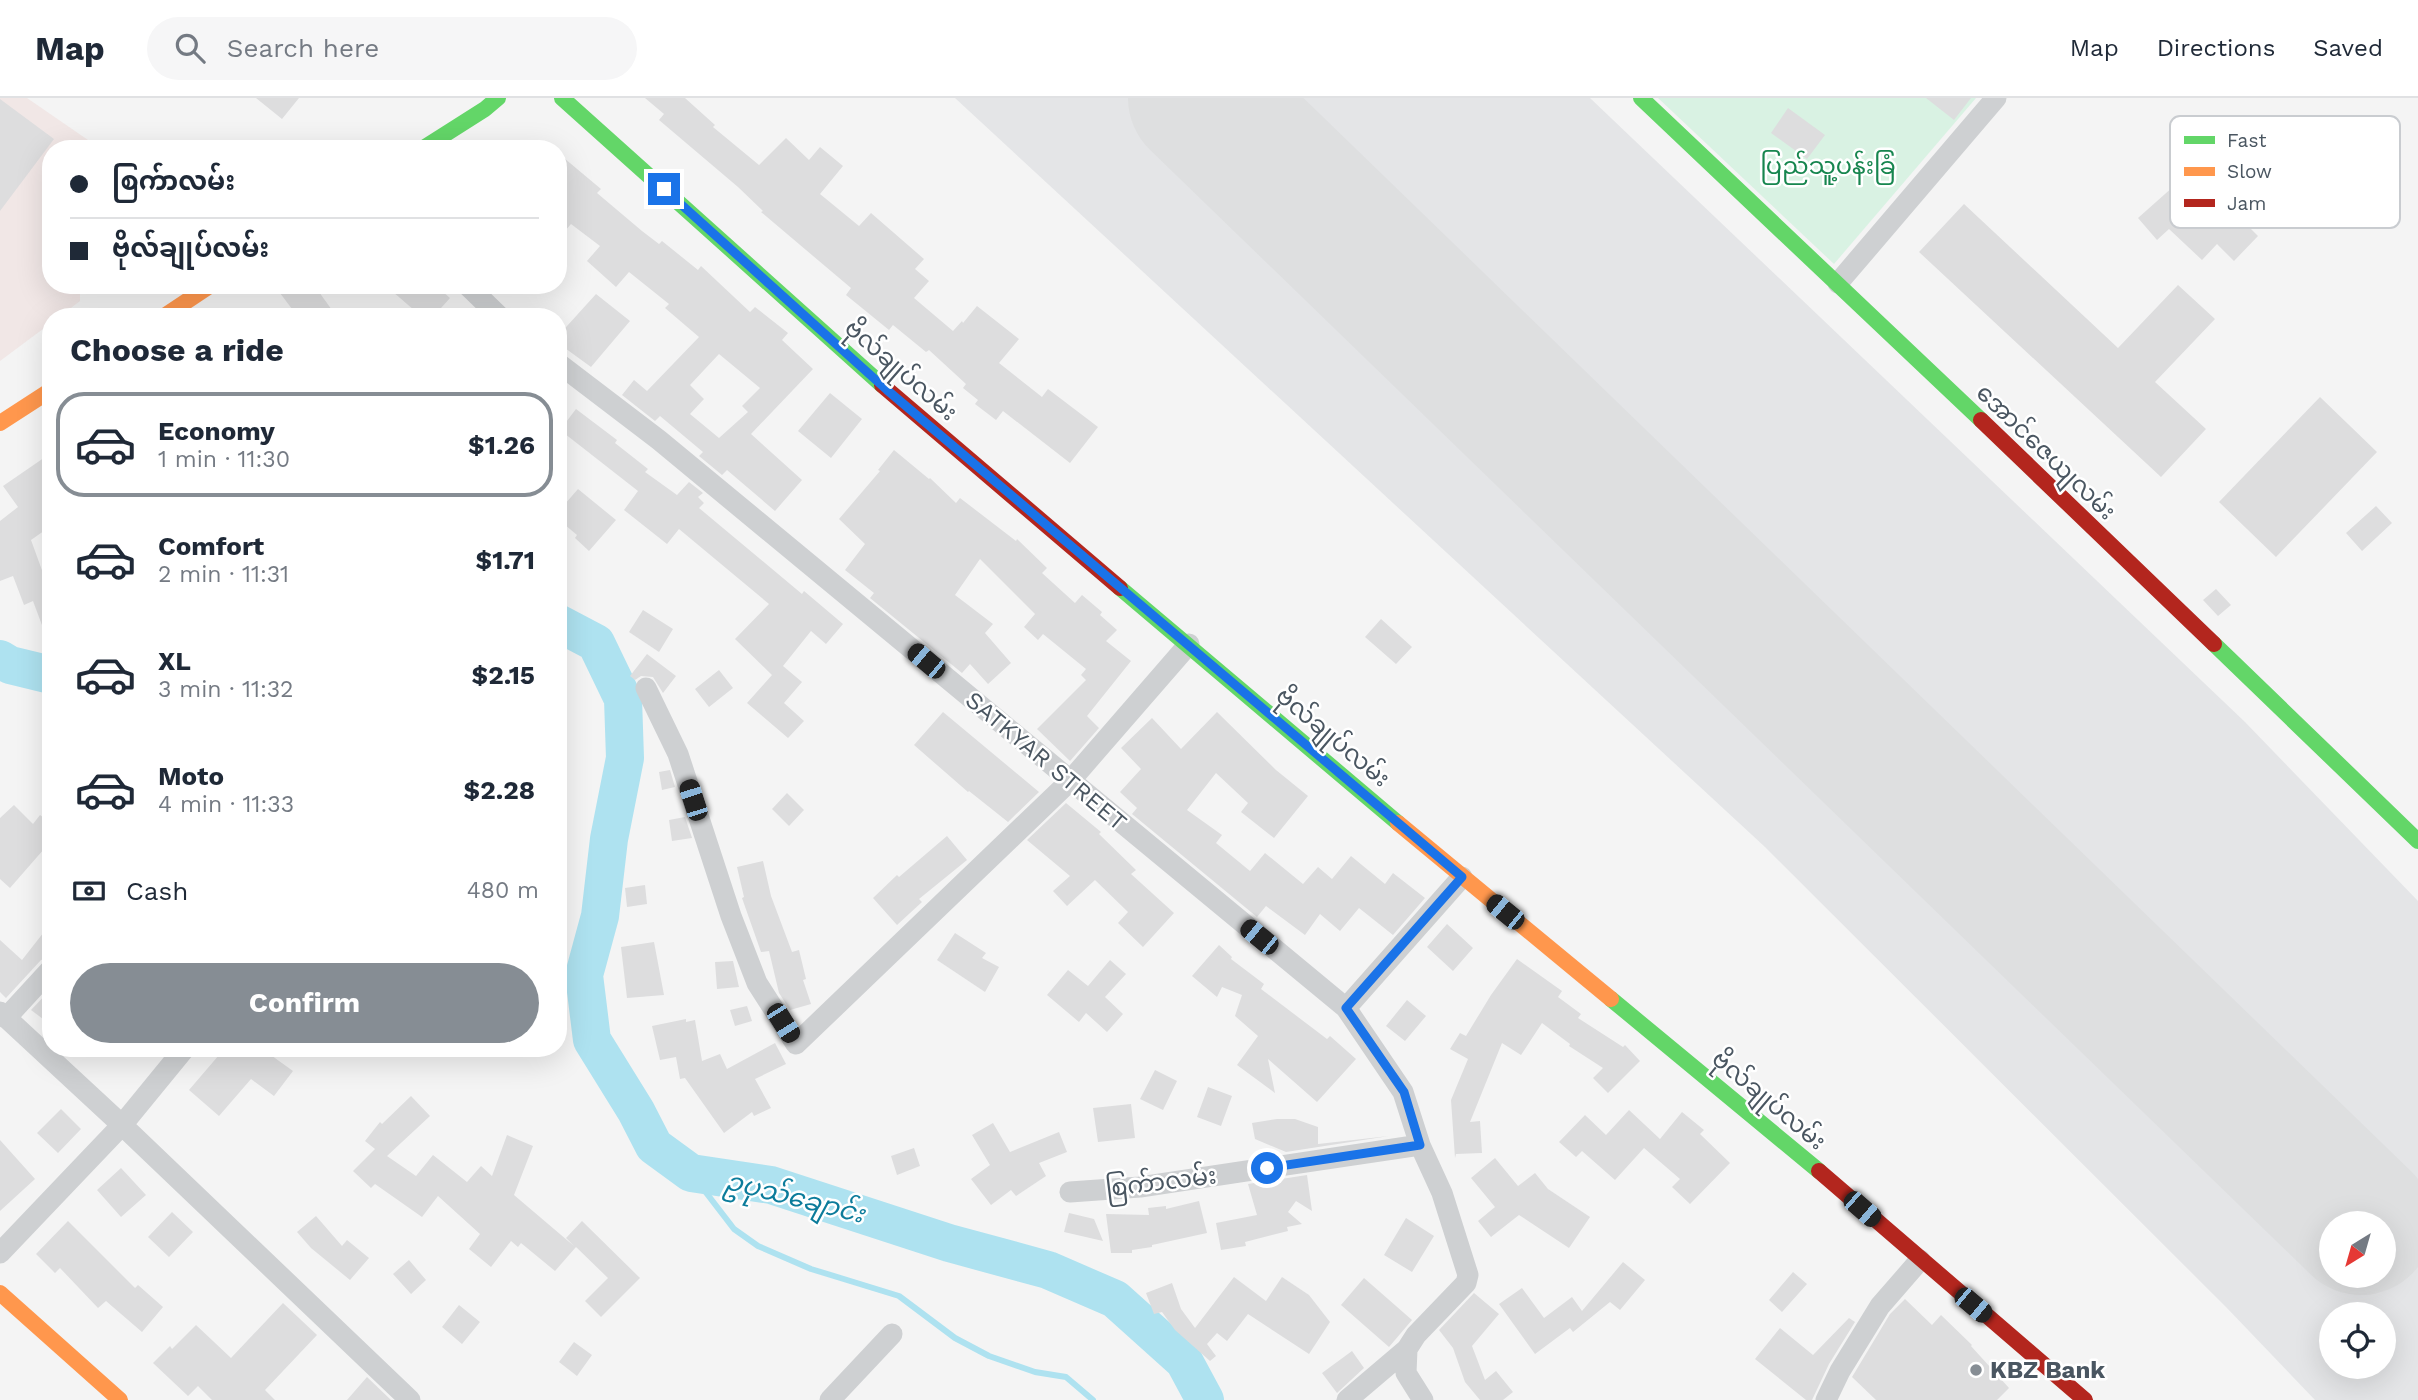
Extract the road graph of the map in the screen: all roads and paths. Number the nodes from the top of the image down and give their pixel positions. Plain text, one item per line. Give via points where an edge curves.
1 (498, 98) edge
2 (562, 98) edge
3 (1641, 98) edge
4 (1996, 98) edge
5 (436, 140) edge
6 (1838, 283) junction
7 (198, 294) edge
8 (476, 294) edge
9 (176, 308) edge
10 (491, 308) edge
11 (567, 370) edge
12 (42, 396) edge
13 (0, 424) edge
14 (1189, 644) junction
15 (646, 688) dead end
16 (1070, 781) junction
17 (2418, 841) edge
18 (1462, 877) junction
19 (42, 977) edge
20 (1346, 1008) junction
21 (3, 1015) edge
22 (42, 1051) edge
23 (48, 1057) edge
24 (178, 1057) edge
25 (122, 1125) junction
26 (1420, 1145) junction
27 (1070, 1192) dead end
28 (0, 1253) edge
29 (1920, 1260) junction
30 (0, 1293) edge
31 (891, 1334) dead end
32 (1407, 1349) junction
33 (120, 1400) edge
34 (410, 1400) edge
35 (830, 1400) edge
36 (1347, 1400) edge
37 (1423, 1400) edge
38 (1826, 1400) edge
39 (2085, 1400) edge

1 - 5 main road
2 - 14 main road, ဗိုလ်ချုပ်လမ်း via 887,390
3 - 6 main road, အောင်ဇေယျလမ်း
4 - 6 street
6 - 17 main road, အောင်ဇေယျလမ်း
7 - 9 main road
8 - 10 street
11 - 16 street, SATKYAR STREET via 659,440
12 - 13 main road
14 - 16 street
14 - 18 main road, ဗိုလ်ချုပ်လမ်း
15 - 16 street via 678,754 757,983 796,1044
16 - 20 street, SATKYAR STREET
18 - 20 street
18 - 29 main road, ဗိုလ်ချုပ်လမ်း via 1753,1115
19 - 21 street
20 - 26 street, SATKYAR STREET via 1404,1092
21 - 22 street
23 - 25 street
24 - 25 street
25 - 28 street
25 - 34 street
26 - 27 street, စြက်ာလမ်း via 1140,1187
26 - 32 street via 1442,1193 1468,1280
29 - 38 street via 1880,1306
29 - 39 main road, ဗိုလ်ချုပ်လမ်း
30 - 33 main road
31 - 35 street
32 - 36 street
32 - 37 street via 1406,1373

